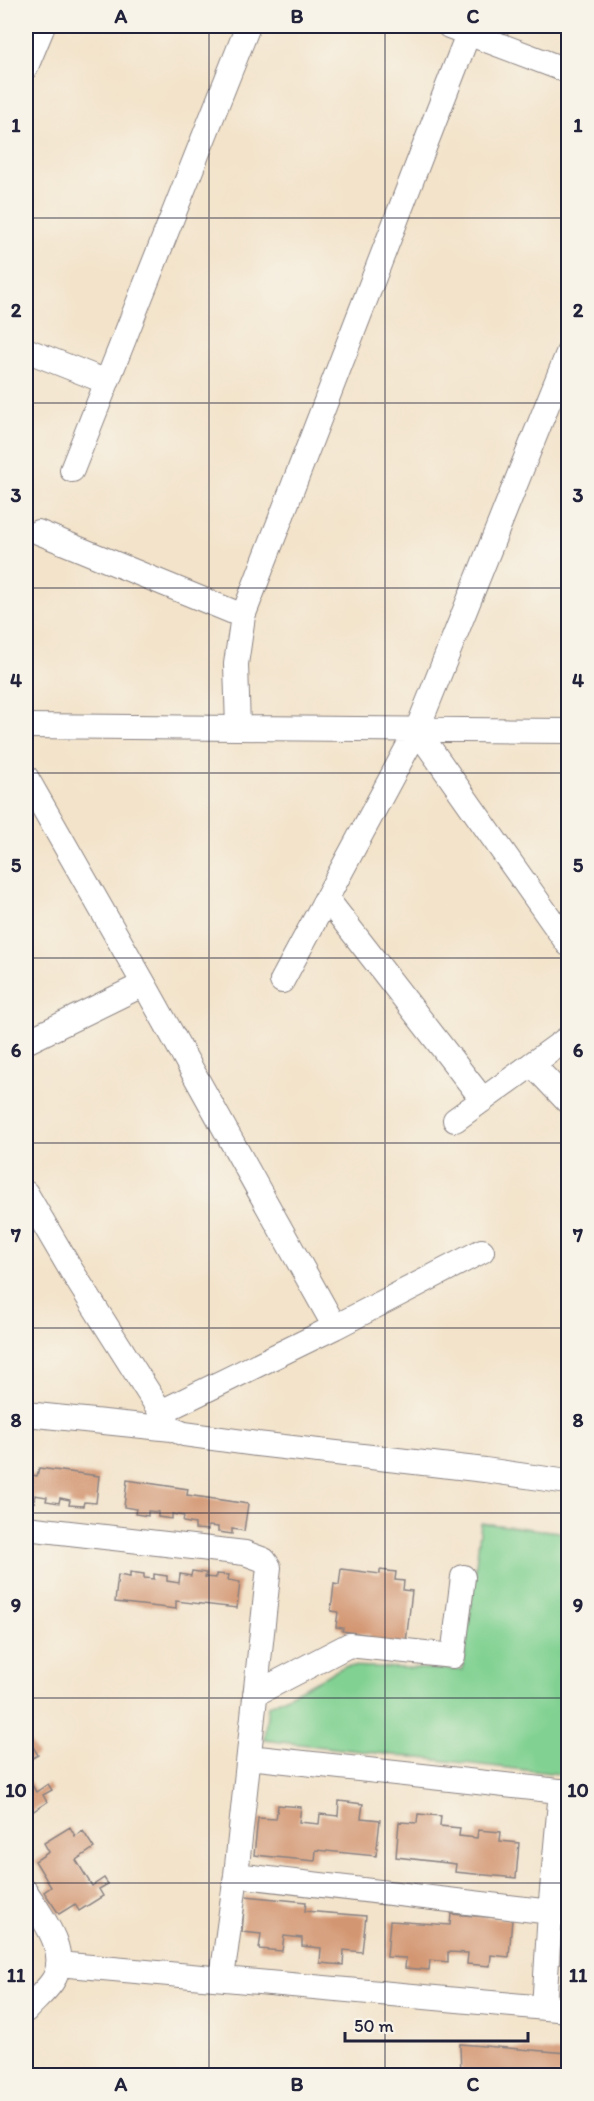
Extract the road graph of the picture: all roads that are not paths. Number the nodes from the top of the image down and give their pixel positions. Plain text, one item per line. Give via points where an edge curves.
1 (43, 26) edge
2 (248, 26) edge
3 (458, 30) edge
4 (26, 67) edge
5 (568, 71) edge
6 (26, 350) edge
7 (568, 353) edge
8 (107, 382) junction
9 (72, 470) dead end
10 (38, 532) dead end
11 (243, 616) junction
12 (26, 726) edge
13 (238, 728) junction
14 (417, 730) junction
15 (568, 731) edge
16 (26, 777) edge
17 (327, 899) junction
18 (568, 944) edge
19 (282, 981) dead end
20 (144, 984) junction
21 (568, 1038) edge
22 (26, 1042) edge
23 (532, 1064) junction
24 (483, 1100) junction
25 (568, 1102) edge
26 (455, 1120) dead end
27 (26, 1193) edge
28 (482, 1251) dead end
29 (335, 1327) junction
30 (26, 1414) edge
31 (166, 1420) junction
32 (568, 1482) edge
33 (26, 1528) edge
34 (463, 1577) dead end
35 (255, 1694) junction
36 (249, 1757) junction
37 (565, 1792) edge
38 (236, 1875) junction
39 (26, 1892) edge
40 (559, 1913) edge
41 (58, 1964) junction
42 (222, 1978) junction
43 (544, 2008) junction
44 (26, 2010) edge
45 (568, 2010) edge

1 - 4 street
2 - 8 street
3 - 5 street
3 - 11 street
6 - 8 street
7 - 14 street
8 - 9 street
10 - 11 street
11 - 13 street via 236,664
12 - 13 street
13 - 14 street
14 - 15 street
14 - 17 street
14 - 18 street
16 - 20 street
17 - 19 street
17 - 24 street
20 - 22 street
20 - 29 street
21 - 23 street
23 - 24 street
23 - 25 street
24 - 26 street
27 - 31 street
28 - 29 street
29 - 31 street
30 - 31 street
31 - 32 street via 184,1434
33 - 35 street via 245,1554 264,1560 269,1567
34 - 35 street via 453,1656 349,1645
35 - 36 street
36 - 37 street
36 - 38 street
37 - 40 street
38 - 40 street
38 - 42 street
39 - 41 street via 54,1940
40 - 43 street
41 - 42 street
41 - 44 street via 53,1981
42 - 43 street
43 - 45 street

